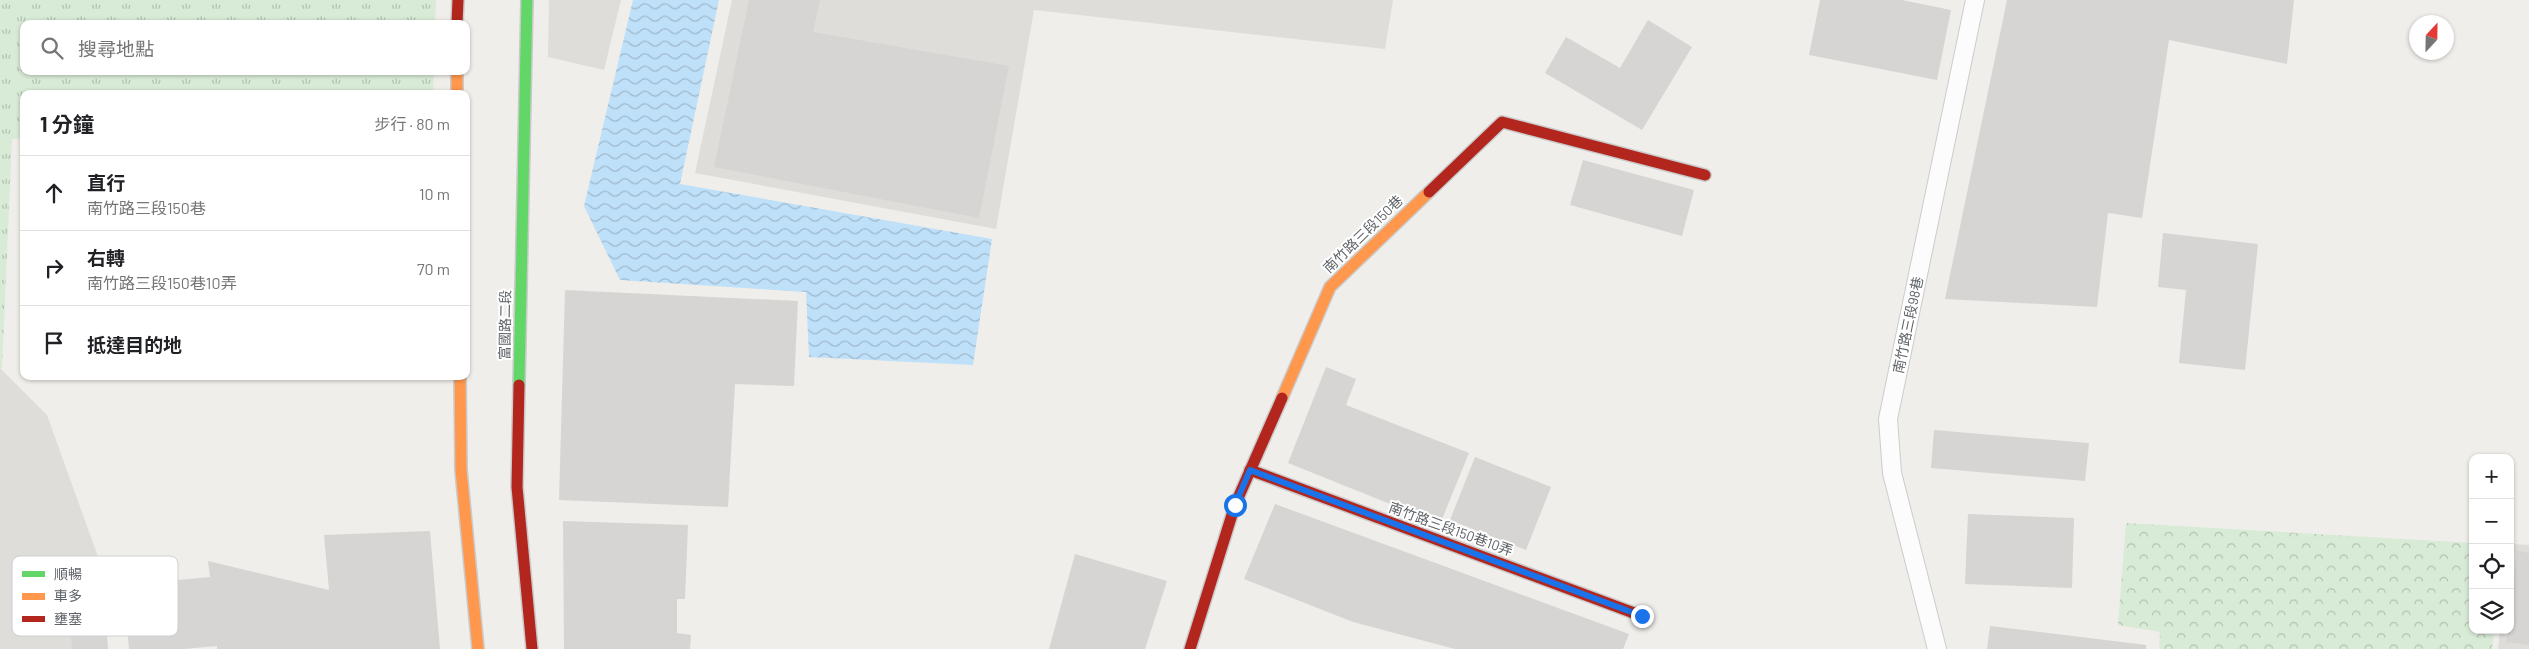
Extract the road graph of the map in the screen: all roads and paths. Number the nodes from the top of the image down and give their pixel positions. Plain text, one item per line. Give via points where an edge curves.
1 (458, 0) edge
2 (527, 0) edge
3 (1975, 0) edge
4 (457, 20) edge
5 (456, 75) edge
6 (457, 90) edge
7 (1705, 175) dead end
8 (460, 380) edge
9 (1250, 470) junction
10 (1642, 616) dead end
11 (478, 649) edge
12 (532, 649) edge
13 (1190, 649) edge
14 (1937, 649) edge

1 - 4 street
2 - 12 street, 富國路二段 via 517,487
3 - 14 lane, 南竹路三段98巷 via 1888,419 1892,473
5 - 6 street
7 - 9 street, 南竹路三段150巷 via 1502,122 1330,287
8 - 11 street via 461,470
9 - 10 street, 南竹路三段150巷10弄
9 - 13 street, 南竹路三段150巷 via 1235,505

